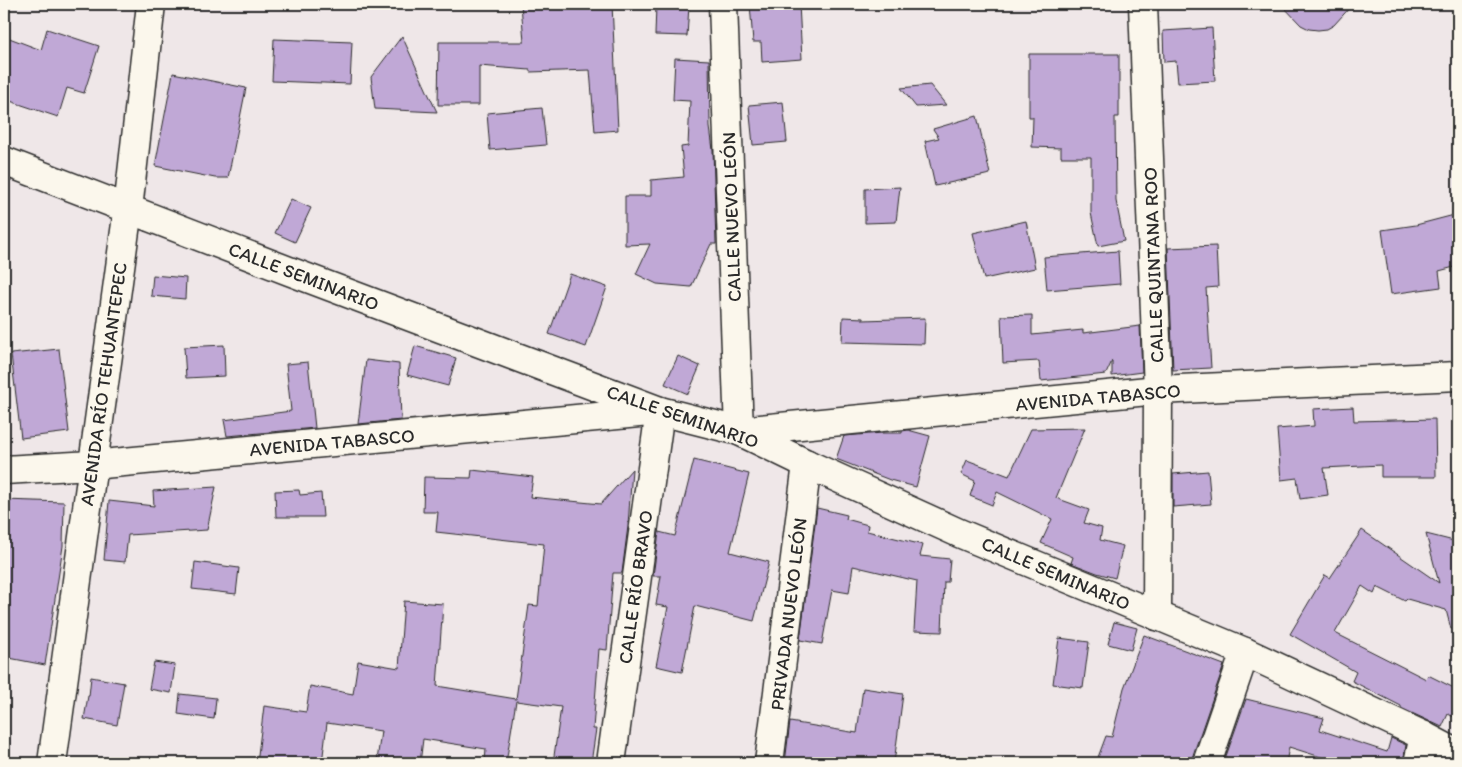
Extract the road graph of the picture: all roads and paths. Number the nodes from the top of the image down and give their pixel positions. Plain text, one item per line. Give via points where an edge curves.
1 (151, 4) edge
2 (723, 4) edge
3 (1143, 4) edge
4 (4, 160) edge
5 (128, 209) junction
6 (1458, 376) edge
7 (1158, 390) junction
8 (660, 411) junction
9 (739, 431) junction
10 (807, 464) junction
11 (92, 465) junction
12 (4, 470) edge
13 (1157, 616) junction
14 (1245, 652) junction
15 (1424, 736) junction
16 (1458, 754) edge
17 (52, 763) edge
18 (611, 763) edge
19 (769, 763) edge
20 (1207, 763) edge
21 (1418, 763) edge

1 - 5 street, AVENIDA RÍO TEHUANTEPEC
2 - 9 street, CALLE NUEVO LEÓN
3 - 7 street, CALLE QUINTANA ROO
4 - 5 street, CALLE SEMINARIO
5 - 8 street, CALLE SEMINARIO
5 - 11 street, AVENIDA RÍO TEHUANTEPEC
6 - 7 street, AVENIDA TABASCO
7 - 9 street, AVENIDA TABASCO
7 - 13 street, CALLE QUINTANA ROO
8 - 9 street, CALLE SEMINARIO
8 - 11 street, AVENIDA TABASCO
8 - 18 street, CALLE RÍO BRAVO
9 - 10 street, CALLE SEMINARIO
10 - 13 street, CALLE SEMINARIO
10 - 19 street, PRIVADA NUEVO LEÓN
11 - 12 street, AVENIDA TABASCO
11 - 17 street, AVENIDA RÍO TEHUANTEPEC
13 - 14 street, CALLE SEMINARIO
14 - 15 street, CALLE SEMINARIO
14 - 20 street
15 - 16 street, CALLE SEMINARIO
15 - 21 street

